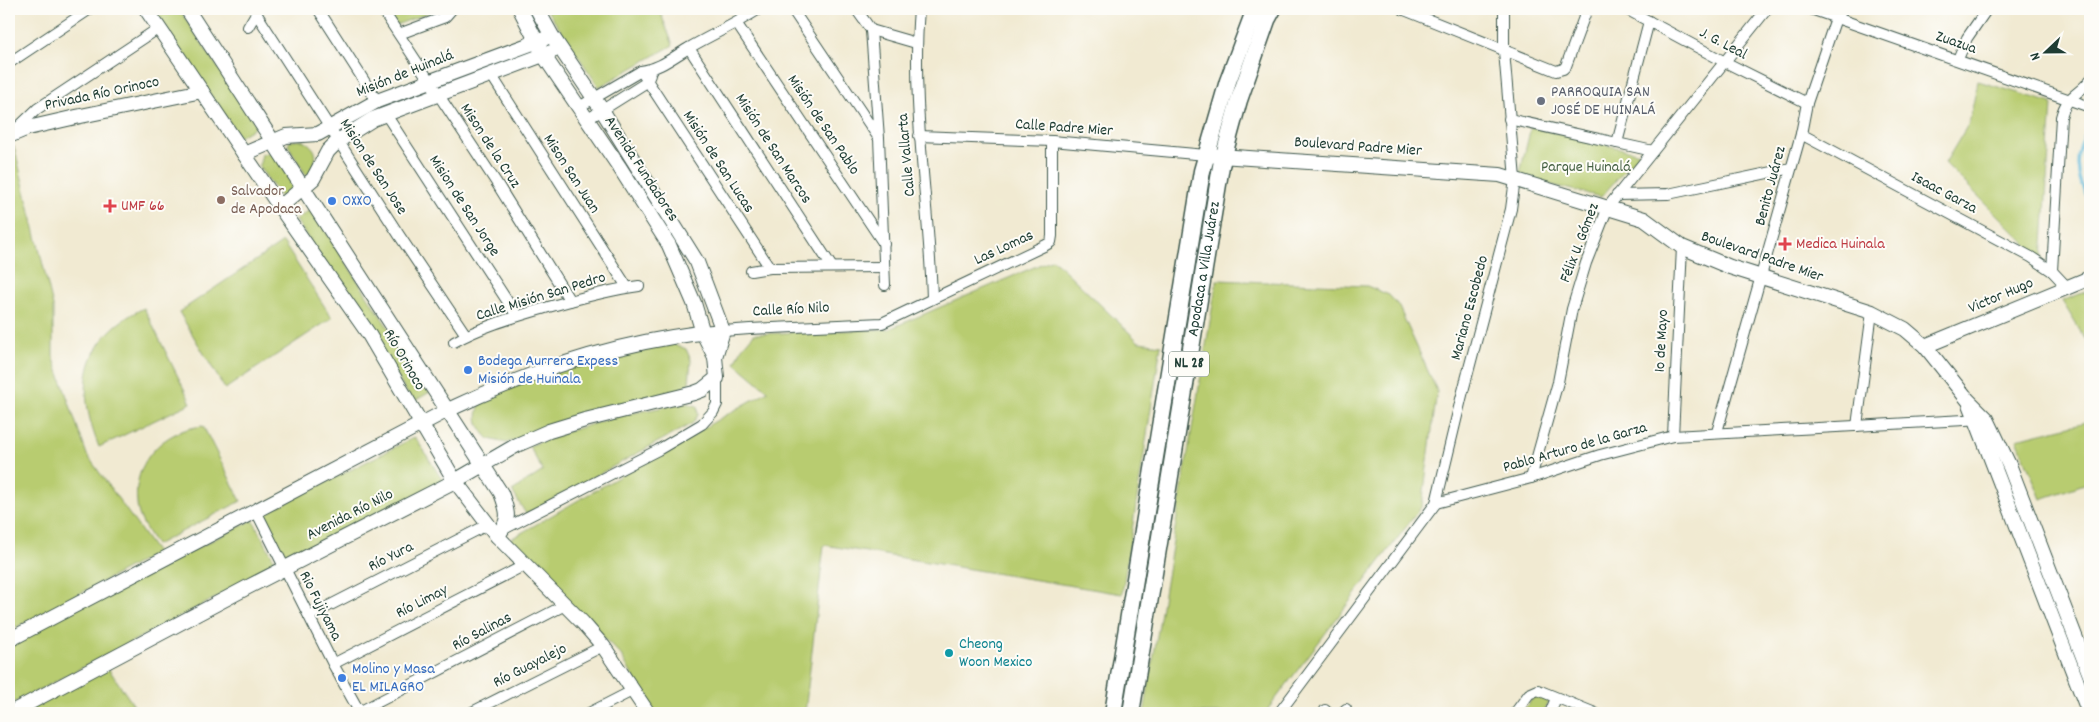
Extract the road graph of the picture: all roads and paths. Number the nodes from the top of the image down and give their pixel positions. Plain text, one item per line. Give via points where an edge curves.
1 (90, 9) edge
2 (146, 9) edge
3 (187, 9) edge
4 (318, 9) edge
5 (382, 9) edge
6 (520, 9) edge
7 (537, 9) edge
8 (759, 9) edge
9 (792, 9) edge
10 (856, 9) edge
11 (919, 9) edge
12 (1255, 9) edge
13 (1273, 9) edge
14 (1402, 9) edge
15 (1504, 9) edge
16 (1587, 9) edge
17 (1626, 9) edge
18 (1767, 9) edge
19 (1811, 9) edge
20 (1843, 9) edge
21 (1987, 9) edge
22 (452, 10) edge
23 (257, 11) edge
24 (1836, 18) junction
25 (1649, 21) junction
26 (736, 24) junction
27 (248, 27) dead end
28 (159, 28) junction
29 (871, 30) junction
30 (399, 34) junction
31 (552, 36) junction
32 (536, 42) junction
33 (916, 43) junction
34 (560, 48) junction
35 (689, 48) junction
36 (1504, 51) junction
37 (544, 56) junction
38 (1958, 59) junction
39 (1725, 62) junction
40 (9, 63) edge
41 (653, 70) junction
42 (641, 71) junction
43 (492, 76) junction
44 (429, 80) junction
45 (2090, 80) edge
46 (647, 82) junction
47 (202, 91) junction
48 (439, 95) junction
49 (594, 98) junction
50 (2068, 98) junction
51 (377, 101) junction
52 (1807, 103) junction
53 (2089, 106) edge
54 (579, 107) junction
55 (602, 110) junction
56 (385, 113) junction
57 (588, 119) junction
58 (1509, 119) junction
59 (330, 128) junction
60 (1801, 134) junction
61 (9, 136) edge
62 (307, 136) junction
63 (920, 136) junction
64 (879, 138) junction
65 (273, 140) junction
66 (338, 141) junction
67 (1052, 141) junction
68 (1617, 143) junction
69 (1653, 151) junction
70 (244, 154) junction
71 (1206, 155) junction
72 (1223, 156) junction
73 (322, 162) junction
74 (1791, 168) junction
75 (1515, 179) junction
76 (303, 188) junction
77 (1618, 195) junction
78 (280, 207) junction
79 (1608, 207) junction
80 (884, 244) junction
81 (1682, 247) junction
82 (832, 267) junction
83 (884, 267) junction
84 (770, 268) junction
85 (2052, 270) junction
86 (751, 271) dead end
87 (1761, 278) junction
88 (2090, 278) edge
89 (885, 285) dead end
90 (638, 286) dead end
91 (627, 287) junction
92 (2066, 287) junction
93 (932, 298) junction
94 (570, 301) junction
95 (1872, 312) junction
96 (517, 316) junction
97 (723, 332) junction
98 (703, 333) junction
99 (466, 335) junction
100 (454, 342) dead end
101 (1925, 346) junction
102 (715, 357) junction
103 (717, 378) junction
104 (448, 410) junction
105 (1981, 419) junction
106 (421, 425) junction
107 (1857, 426) junction
108 (1717, 432) junction
109 (1673, 436) junction
110 (483, 465) junction
111 (1531, 478) junction
112 (454, 481) junction
113 (1436, 503) junction
114 (256, 511) junction
115 (487, 525) junction
116 (500, 533) junction
117 (525, 565) junction
118 (284, 568) junction
119 (565, 605) junction
120 (309, 616) junction
121 (9, 640) edge
122 (602, 646) junction
123 (332, 664) junction
124 (2090, 675) edge
125 (632, 691) junction
126 (1556, 698) junction
127 (1568, 708) edge
128 (10, 713) edge
129 (360, 713) edge
130 (470, 713) edge
131 (589, 713) edge
132 (648, 713) edge
133 (1113, 713) edge
134 (1132, 713) edge
135 (1279, 713) edge
136 (1515, 713) edge
137 (1550, 713) edge
138 (1595, 713) edge
139 (2089, 713) edge

1 - 40 street
2 - 28 street, Río Orinoco
3 - 65 street, Río Orinoco
4 - 51 street
5 - 30 street, Mison de la Cruz
6 - 32 street, Avenida Fundadores
7 - 31 street, Avenida Fundadores
8 - 26 street
9 - 64 street
10 - 29 street
11 - 33 street, Calle Vallarta
12 - 71 main road, Apodaca a Villa Juárez / NL 28 via 1228,81
13 - 72 main road, Apodaca a Villa Juárez / NL 28 via 1239,100
14 - 36 street
15 - 36 street, Mariano Escobedo
16 - 36 street via 1566,66 1559,70 1551,70
17 - 25 street, J. G. Leal
18 - 39 street, Félix U. Gómez
19 - 24 street, Zuazua
20 - 24 street, Benito Juárez
21 - 38 street via 1967,38
22 - 30 street via 434,21
23 - 27 street
23 - 59 street, Mision de San Jose
24 - 38 street, Zuazua
24 - 52 street, Benito Juárez
25 - 39 street, J. G. Leal
25 - 68 street
26 - 35 street
26 - 80 street, Misión de San Pablo
28 - 47 street, Río Orinoco
28 - 61 street via 37,109
29 - 33 street
29 - 64 street
30 - 44 street, Mison de la Cruz
31 - 32 street, Misión de Huinalá
31 - 34 street, Avenida Fundadores
32 - 37 street, Avenida Fundadores
32 - 44 street, Misión de Huinalá
33 - 63 street, Calle Vallarta
34 - 37 street, Misión de Huinalá
34 - 49 street, Avenida Fundadores
35 - 41 street
35 - 82 street, Misión de San Marcos
36 - 58 street, Mariano Escobedo
37 - 43 street, Misión de Huinalá
37 - 54 street, Avenida Fundadores
38 - 50 street, Zuazua
39 - 52 street, J. G. Leal
39 - 69 street, Félix U. Gómez
41 - 42 street
41 - 46 street
42 - 46 street, Misión de San Lucas
42 - 49 street
43 - 48 street, Misión de Huinalá
43 - 91 street, Mison San Juan
44 - 48 street, Mison de la Cruz
44 - 51 street, Misión de Huinalá
45 - 50 street
46 - 55 street
46 - 84 street, Misión de San Lucas
47 - 61 street, Privada Río Orinoco via 28,128
47 - 70 street, Río Orinoco
48 - 56 street, Misión de Huinalá
48 - 94 street, Mison de la Cruz
49 - 54 street
49 - 55 street, Avenida Fundadores
50 - 53 street, Zuazua
50 - 85 street via 2061,117
51 - 59 street, Misión de Huinalá
52 - 60 street, Benito Juárez
54 - 57 street, Avenida Fundadores
55 - 57 street
55 - 97 street, Avenida Fundadores via 697,262
56 - 66 street, Misión de Huinalá
56 - 96 street, Mision de San Jorge
57 - 98 street, Avenida Fundadores via 669,245
58 - 68 street
58 - 75 street, Mariano Escobedo
59 - 62 street, Misión de Huinalá
59 - 66 street, Mision de San Jose
60 - 74 street, Benito Juárez
60 - 85 street, Isaac Garza
62 - 65 street, Misión de Huinalá
62 - 73 street via 316,145
63 - 67 street, Calle Padre Mier
63 - 93 street, Calle Vallarta via 931,247
64 - 80 street
65 - 70 street, Misión de Huinalá
65 - 76 street, Río Orinoco
66 - 73 street, Misión de Huinalá
66 - 99 street, Mision de San Jose
67 - 71 street, Calle Padre Mier
67 - 93 street, Las Lomas via 1051,242
68 - 69 street
69 - 77 street, Félix U. Gómez
70 - 78 street, Río Orinoco
71 - 72 street, Boulevard Padre Mier
71 - 133 main road, Apodaca a Villa Juárez / NL 28
72 - 75 street, Boulevard Padre Mier via 1478,173
72 - 134 main road, Apodaca a Villa Juárez / NL 28
73 - 76 street, Misión de Huinalá via 313,179
74 - 77 street via 1668,194
74 - 87 street, Benito Juárez
75 - 79 street, Boulevard Padre Mier
75 - 113 street, Mariano Escobedo via 1504,240
76 - 78 street, Misión de Huinalá
76 - 104 street, Río Orinoco
77 - 79 street, Félix U. Gómez
78 - 106 street, Río Orinoco via 368,333
79 - 81 street, Boulevard Padre Mier via 1644,219
79 - 111 street, Félix U. Gómez via 1572,309 1558,382
80 - 83 street
81 - 87 street, Boulevard Padre Mier
81 - 109 street, 1o de Mayo
82 - 83 street
82 - 84 street
83 - 89 street
84 - 86 street
85 - 92 street, Isaac Garza
87 - 95 street, Boulevard Padre Mier
87 - 108 street, Benito Juárez
88 - 92 street, Victor Hugo
90 - 91 street, Calle Misión San Pedro
91 - 94 street, Calle Misión San Pedro
92 - 101 street, Victor Hugo
93 - 97 street, Calle Río Nilo via 882,324
94 - 96 street, Calle Misión San Pedro
95 - 101 street, Boulevard Padre Mier via 1905,330
95 - 107 street
96 - 99 street, Calle Misión San Pedro
97 - 98 street, Calle Río Nilo
97 - 102 street, Avenida Fundadores
98 - 102 street, Avenida Fundadores
98 - 104 street via 617,348 568,362 520,378
99 - 100 street, Calle Misión San Pedro
101 - 105 street, Boulevard Padre Mier
102 - 103 street, Avenida Fundadores
103 - 110 street, Avenida Río Nilo via 694,393 549,431
103 - 116 street, Avenida Fundadores via 717,404 702,424
104 - 106 street
104 - 110 street, Río Orinoco
105 - 107 street, Pablo Arturo de la Garza
105 - 124 street via 2010,466
105 - 139 street
106 - 112 street, Río Orinoco
106 - 114 street
107 - 108 street, Pablo Arturo de la Garza
108 - 109 street, Pablo Arturo de la Garza
109 - 111 street, Pablo Arturo de la Garza
110 - 112 street, Avenida Río Nilo
110 - 116 street, Río Orinoco via 507,509 507,519
111 - 113 street, Pablo Arturo de la Garza
112 - 115 street, Río Orinoco
112 - 118 street, Avenida Río Nilo
113 - 135 street
114 - 118 street, Rio Fujiyama
114 - 121 street
115 - 116 street, Río Orinoco
115 - 120 street, Río Yura
116 - 117 street, Río Orinoco
117 - 119 street, Río Orinoco
117 - 123 street, Río Limay
118 - 120 street, Rio Fujiyama
118 - 128 street, Avenida Río Nilo
119 - 122 street, Río Orinoco
119 - 129 street, Río Salinas
120 - 123 street, Rio Fujiyama
122 - 125 street, Río Orinoco
122 - 130 street, Río Guayalejo
123 - 129 street, Rio Fujiyama
125 - 131 street
125 - 132 street, Río Orinoco
126 - 127 street
126 - 136 street via 1533,691
126 - 137 street
127 - 138 street

